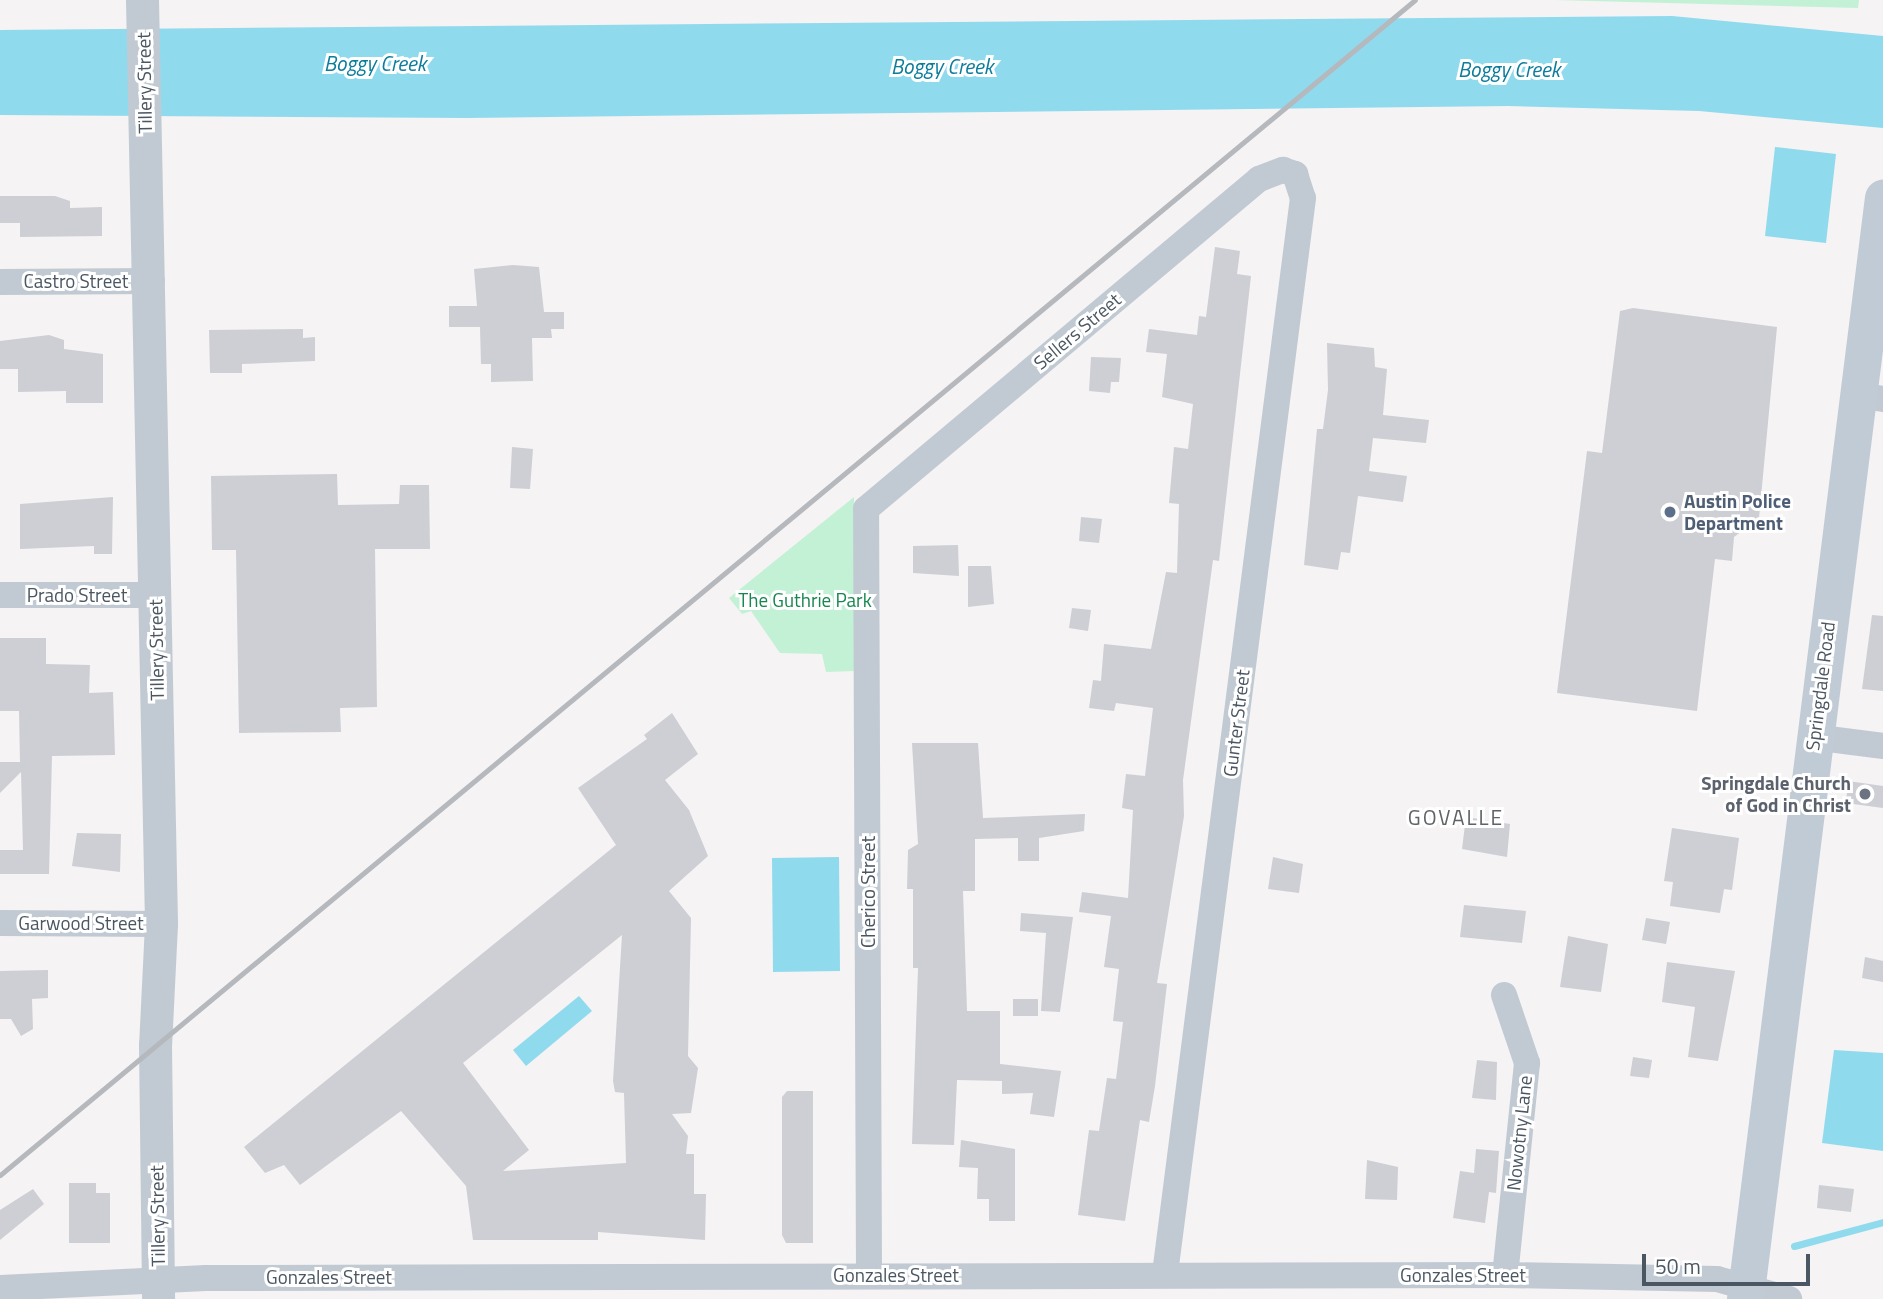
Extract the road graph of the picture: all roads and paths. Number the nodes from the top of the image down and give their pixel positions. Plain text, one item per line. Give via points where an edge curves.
1 (142, 6) edge
2 (1295, 174) joint
3 (1883, 198) edge
4 (152, 281) junction
5 (0, 282) edge
6 (1870, 397) edge
7 (866, 509) joint
8 (0, 595) edge
9 (155, 595) junction
10 (1813, 737) junction
11 (1883, 746) edge
12 (0, 923) edge
13 (162, 924) junction
14 (1504, 995) dead end
15 (869, 1274) junction
16 (1165, 1274) junction
17 (1505, 1275) junction
18 (0, 1287) edge
19 (1132, 1287) edge
20 (628, 1288) edge
21 (158, 1289) edge
22 (1746, 1291) edge
23 (1789, 1299) edge

1 - 4 street, Tillery Street
2 - 7 street, Sellers Street via 1283,170 1259,179
2 - 16 street, Gunter Street via 1303,198
3 - 6 main road, Springdale Road
4 - 5 street, Castro Street
4 - 9 street, Tillery Street
6 - 10 main road, Springdale Road
7 - 15 street, Cherico Street
8 - 9 street, Prado Street
9 - 13 street, Tillery Street
10 - 11 street
10 - 22 main road, Springdale Road
12 - 13 street, Garwood Street
13 - 21 street, Tillery Street via 155,1045
14 - 17 street, Nowotny Lane via 1527,1063
15 - 19 street, Gonzales Street
15 - 20 street, Gonzales Street
16 - 17 street, Gonzales Street
16 - 19 street, Gonzales Street
17 - 22 street, Gonzales Street
18 - 21 street, Gonzales Street
20 - 21 street, Gonzales Street
22 - 23 street, Gonzales Street

